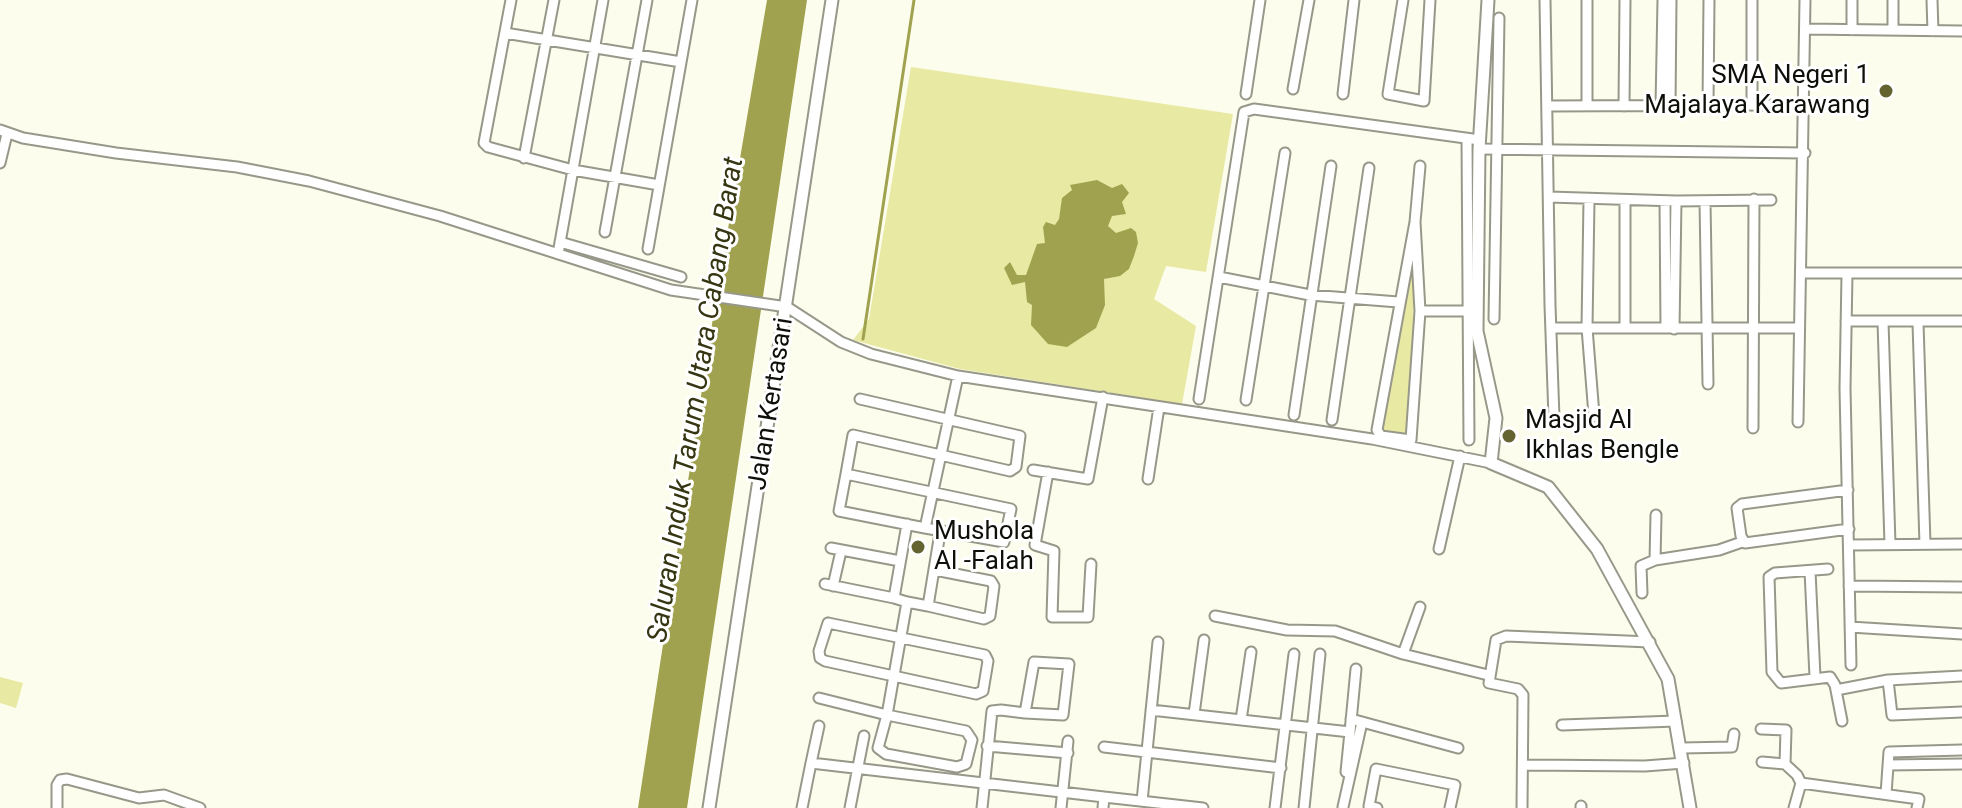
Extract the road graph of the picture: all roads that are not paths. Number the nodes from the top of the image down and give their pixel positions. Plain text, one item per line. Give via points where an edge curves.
1 (511, 0) edge
2 (554, 0) edge
3 (603, 0) edge
4 (647, 0) edge
5 (692, 0) edge
6 (832, 0) edge
7 (1260, 0) edge
8 (1309, 0) edge
9 (1354, 0) edge
10 (1403, 0) edge
11 (1430, 0) edge
12 (1545, 0) edge
13 (1587, 0) edge
14 (1625, 0) edge
15 (1663, 0) edge
16 (1671, 0) edge
17 (1709, 0) edge
18 (1752, 0) edge
19 (1805, 0) edge
20 (1852, 0) edge
21 (1893, 0) edge
22 (1932, 0) edge
23 (1486, 3) edge
24 (1499, 18) dead end
25 (1806, 29) junction
26 (1852, 30) junction
27 (1893, 30) junction
28 (1933, 31) junction
29 (1962, 31) edge
30 (505, 33) junction
31 (546, 40) junction
32 (595, 49) junction
33 (637, 56) junction
34 (681, 62) junction
35 (1293, 89) dead end
36 (1246, 94) dead end
37 (1343, 94) dead end
38 (1708, 105) junction
39 (1752, 105) junction
40 (1772, 105) dead end
41 (1549, 106) junction
42 (1587, 106) junction
43 (1624, 106) junction
44 (1666, 106) junction
45 (3, 132) edge
46 (1475, 143) junction
47 (1497, 150) junction
48 (1550, 152) junction
49 (1285, 153) dead end
50 (1805, 153) junction
51 (524, 158) junction
52 (0, 163) edge
53 (1331, 166) dead end
54 (1420, 166) dead end
55 (1369, 168) dead end
56 (573, 170) junction
57 (615, 178) junction
58 (659, 185) junction
59 (1549, 197) junction
60 (1754, 199) junction
61 (1589, 200) junction
62 (1771, 200) dead end
63 (1625, 201) junction
64 (1670, 201) junction
65 (1705, 201) junction
66 (1415, 222) junction
67 (605, 232) dead end
68 (560, 242) junction
69 (648, 249) dead end
70 (558, 254) junction
71 (1802, 273) junction
72 (1962, 273) edge
73 (1847, 274) junction
74 (681, 277) dead end
75 (1219, 277) junction
76 (1263, 286) junction
77 (1310, 295) junction
78 (1350, 299) junction
79 (1398, 302) junction
80 (787, 307) junction
81 (1420, 311) junction
82 (1470, 311) junction
83 (1494, 319) dead end
84 (1846, 321) junction
85 (1962, 321) edge
86 (1883, 322) junction
87 (1918, 323) junction
88 (1552, 328) junction
89 (1587, 328) junction
90 (1625, 328) junction
91 (1799, 328) junction
92 (1670, 329) junction
93 (1754, 329) junction
94 (1706, 330) junction
95 (958, 376) junction
96 (1708, 384) dead end
97 (1103, 397) junction
98 (860, 399) dead end
99 (1199, 399) dead end
100 (1246, 400) dead end
101 (1159, 407) junction
102 (1294, 415) dead end
103 (949, 418) junction
104 (1332, 420) dead end
105 (1798, 422) dead end
106 (1753, 428) dead end
107 (1469, 440) dead end
108 (941, 456) junction
109 (1460, 456) junction
110 (1491, 463) junction
111 (1033, 470) dead end
112 (1048, 472) junction
113 (846, 474) junction
114 (1148, 479) dead end
115 (1848, 490) junction
116 (931, 492) junction
117 (1656, 515) dead end
118 (907, 524) junction
119 (925, 528) junction
120 (1849, 529) junction
121 (940, 533) junction
122 (1742, 542) junction
123 (1890, 544) junction
124 (1925, 544) junction
125 (1962, 544) edge
126 (1850, 545) junction
127 (1439, 549) dead end
128 (1655, 560) junction
129 (900, 561) junction
130 (1091, 564) dead end
131 (1828, 569) dead end
132 (935, 570) junction
133 (1810, 571) junction
134 (1849, 586) junction
135 (1962, 587) edge
136 (1642, 593) dead end
137 (894, 598) junction
138 (907, 602) junction
139 (928, 606) junction
140 (1420, 607) dead end
141 (1215, 616) dead end
142 (1850, 627) junction
143 (1962, 634) edge
144 (902, 638) junction
145 (1204, 640) dead end
146 (1158, 642) dead end
147 (1650, 642) junction
148 (1251, 652) dead end
149 (1294, 654) dead end
150 (1320, 654) dead end
151 (1403, 654) junction
152 (1851, 665) dead end
153 (1356, 669) dead end
154 (1488, 675) junction
155 (1962, 676) edge
156 (1815, 677) junction
157 (894, 678) junction
158 (1888, 680) junction
159 (1836, 690) junction
160 (819, 698) dead end
161 (1151, 710) junction
162 (1962, 712) edge
163 (1025, 713) junction
164 (1194, 714) junction
165 (887, 715) junction
166 (1351, 719) junction
167 (1241, 720) junction
168 (1676, 721) junction
169 (1842, 721) dead end
170 (1362, 722) junction
171 (1285, 725) junction
172 (1562, 725) dead end
173 (819, 726) dead end
174 (1312, 727) junction
175 (1761, 729) dead end
176 (1350, 732) junction
177 (1734, 734) dead end
178 (864, 736) dead end
179 (1068, 741) dead end
180 (987, 746) junction
181 (1104, 747) dead end
182 (1458, 748) dead end
183 (1682, 748) junction
184 (1962, 750) edge
185 (1068, 753) junction
186 (1148, 753) junction
187 (1762, 762) dead end
188 (811, 763) junction
189 (1684, 763) junction
190 (1785, 764) junction
191 (1962, 764) edge
192 (1525, 765) junction
193 (1888, 765) junction
194 (1281, 768) junction
195 (857, 769) junction
196 (1801, 783) junction
197 (983, 784) junction
198 (1063, 792) junction
199 (1886, 794) junction
200 (1142, 801) junction
201 (1103, 802) edge
202 (1918, 803) edge
203 (57, 808) edge
204 (200, 808) edge
205 (709, 808) edge
206 (802, 808) edge
207 (854, 808) edge
208 (982, 808) edge
209 (1061, 808) edge
210 (1203, 808) edge
211 (1275, 808) edge
212 (1304, 808) edge
213 (1343, 808) edge
214 (1377, 808) edge
215 (1450, 808) edge
216 (1522, 808) edge
217 (1690, 808) edge
218 (1794, 808) edge

1 - 30 street
2 - 31 street
3 - 32 street
4 - 33 street
5 - 34 street
6 - 80 street, Jalan Kertasari
7 - 36 street
8 - 35 street
9 - 37 street
10 - 11 street via 1388,94 1424,101
12 - 41 street
13 - 42 street
14 - 43 street
15 - 44 street
16 - 44 street
17 - 38 street
18 - 39 street
19 - 25 street
20 - 26 street
21 - 27 street
22 - 28 street
23 - 46 street
24 - 47 street
25 - 26 street
25 - 50 street
26 - 27 street
27 - 28 street
28 - 29 street
30 - 31 street
30 - 51 street via 484,143
31 - 32 street
31 - 51 street
32 - 33 street
32 - 56 street
33 - 34 street
33 - 57 street
34 - 58 street
38 - 39 street
38 - 44 street
39 - 40 street
41 - 42 street
41 - 48 street
42 - 43 street
43 - 44 street
45 - 52 street
45 - 70 street via 309,181
46 - 47 street
46 - 75 street via 1248,108
46 - 82 street
46 - 110 street via 1477,331 1496,418
47 - 48 street
47 - 83 street
48 - 50 street
48 - 59 street
49 - 76 street
50 - 71 street
51 - 56 street
53 - 77 street
54 - 66 street
55 - 78 street
56 - 57 street
56 - 68 street
57 - 58 street
57 - 67 street
58 - 69 street
59 - 61 street
59 - 88 street
60 - 62 street
60 - 65 street
60 - 93 street
61 - 63 street
61 - 89 street
63 - 64 street
63 - 90 street
64 - 65 street
64 - 92 street
65 - 94 street
66 - 79 street
66 - 81 street
68 - 70 street
68 - 74 street
70 - 80 street via 674,291
71 - 73 street
71 - 91 street
72 - 73 street
73 - 84 street
75 - 76 street
75 - 99 street
76 - 77 street
76 - 100 street
77 - 78 street
77 - 102 street
78 - 79 street
78 - 104 street
79 - 81 street via 1377,430 1381,436 1413,437
80 - 95 street via 861,350
80 - 205 street, Jalan Kertasari
81 - 82 street
82 - 107 street
84 - 86 street
84 - 115 street
85 - 87 street
86 - 87 street
86 - 123 street
87 - 124 street
88 - 89 street
88 - 89 street via 1554,418 1559,423 1588,421 1594,415
89 - 90 street
90 - 92 street
91 - 93 street
91 - 105 street
92 - 94 street
93 - 94 street
93 - 106 street
94 - 96 street
95 - 97 street
95 - 103 street
97 - 101 street
97 - 112 street via 1088,479
98 - 103 street
101 - 109 street
101 - 114 street
103 - 108 street
103 - 108 street via 1017,434 1021,439 1016,467 1010,471
108 - 113 street via 855,434
108 - 116 street
109 - 110 street
109 - 127 street
110 - 147 street via 1537,479 1560,499 1597,549
111 - 112 street
112 - 130 street via 1035,545 1054,551 1052,617 1088,617
113 - 116 street
113 - 118 street via 839,511
115 - 120 street
115 - 122 street via 1738,505
116 - 119 street
116 - 121 street via 1011,509 1004,542
117 - 128 street
118 - 119 street
118 - 129 street
119 - 121 street
120 - 122 street
120 - 126 street
121 - 132 street
122 - 128 street
123 - 124 street
123 - 126 street
124 - 125 street
126 - 134 street
128 - 136 street via 1641,566
129 - 137 street
129 - 137 street via 836,549 829,585
131 - 133 street
132 - 139 street
132 - 139 street via 991,581 990,616
133 - 156 street
133 - 156 street via 1769,577 1772,672 1781,683
134 - 135 street
134 - 142 street
137 - 138 street
138 - 139 street
138 - 144 street
140 - 151 street
141 - 151 street via 1287,630 1335,631
142 - 143 street
142 - 152 street
144 - 157 street
144 - 157 street via 828,623 819,651 825,661
144 - 157 street via 985,655 983,691
145 - 164 street
146 - 161 street
147 - 154 street via 1502,636 1494,644
147 - 168 street via 1668,679
148 - 167 street
149 - 171 street
150 - 174 street
151 - 154 street
153 - 166 street
154 - 192 street via 1489,683 1523,692
155 - 158 street
156 - 159 street via 1830,677
157 - 165 street
158 - 159 street
158 - 162 street via 1892,715
159 - 169 street
160 - 165 street
161 - 164 street
161 - 186 street
163 - 163 street via 1034,662 1069,664 1064,714
163 - 180 street via 992,711
164 - 167 street
165 - 165 street via 881,751 957,767 966,764 972,740 966,731
166 - 170 street
166 - 176 street
167 - 171 street
168 - 172 street
168 - 183 street
170 - 182 street
170 - 213 street
171 - 174 street
171 - 194 street
173 - 188 street
174 - 176 street
174 - 212 street
175 - 190 street via 1786,730
176 - 213 street
177 - 183 street via 1732,747
178 - 195 street
179 - 185 street
180 - 185 street
180 - 197 street
181 - 186 street
183 - 189 street
184 - 193 street via 1893,749
185 - 198 street
186 - 194 street
186 - 200 street
187 - 190 street
188 - 195 street
188 - 206 street
189 - 192 street
189 - 217 street
190 - 196 street
191 - 193 street
192 - 216 street
193 - 199 street
194 - 211 street
195 - 197 street
195 - 207 street
196 - 199 street
196 - 218 street
197 - 198 street
197 - 208 street
198 - 201 street
198 - 209 street
199 - 202 street
200 - 201 street
200 - 210 street
203 - 204 street via 57,785 67,779 139,798 164,795
214 - 215 street via 1369,806 1376,769 1455,785

